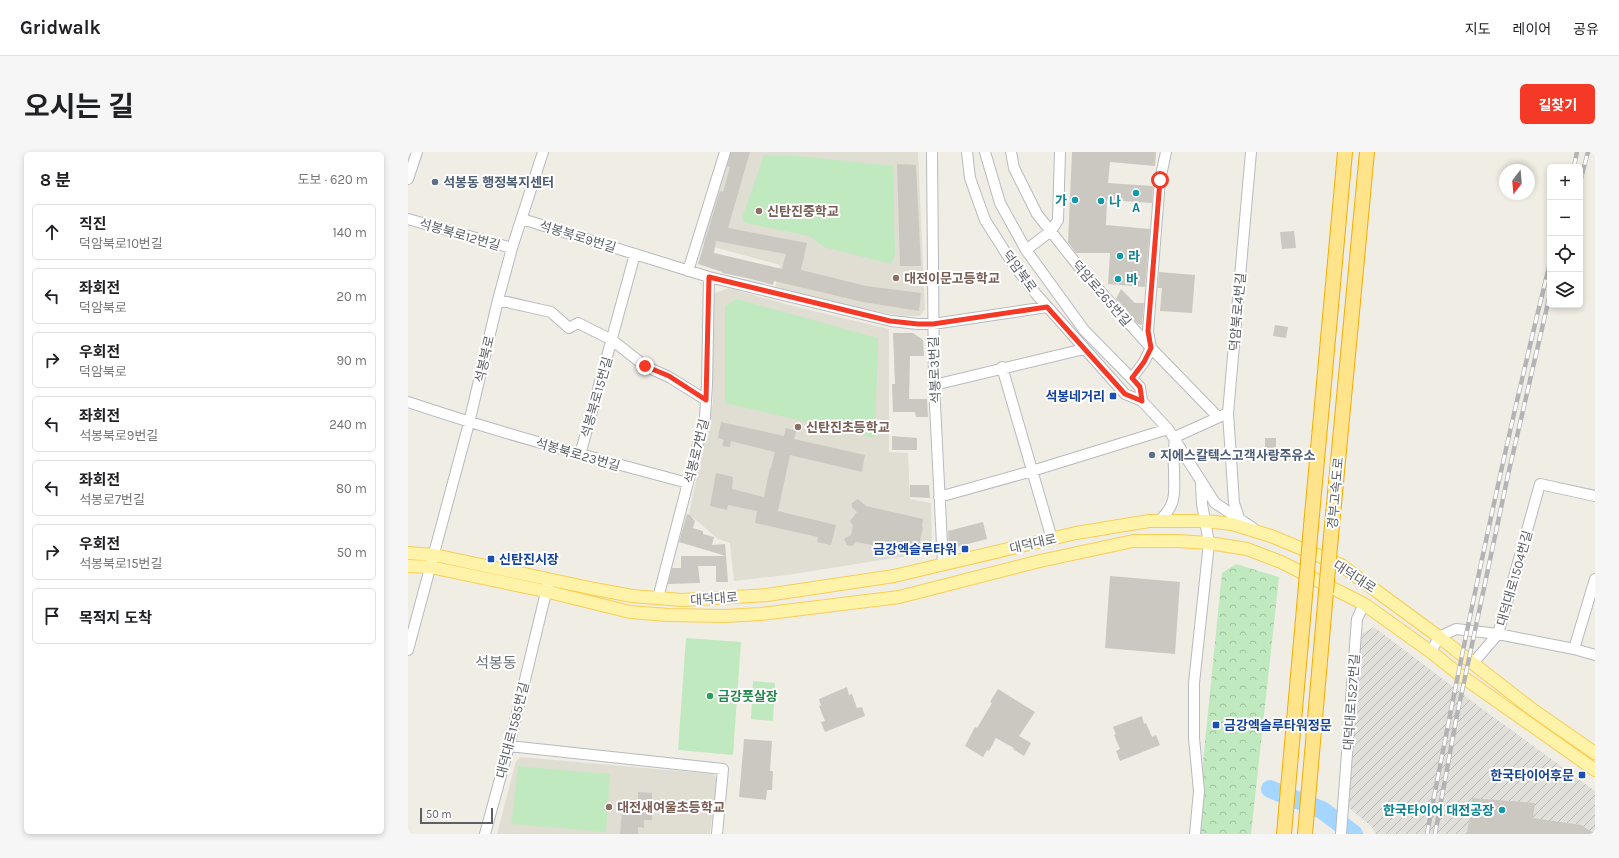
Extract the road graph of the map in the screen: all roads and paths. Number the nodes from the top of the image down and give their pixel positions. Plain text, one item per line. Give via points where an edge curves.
1 (417, 152) edge
2 (543, 152) edge
3 (725, 152) edge
4 (932, 152) edge
5 (967, 152) edge
6 (985, 152) edge
7 (1011, 152) edge
8 (1060, 152) edge
9 (1166, 152) edge
10 (1251, 152) edge
11 (1345, 152) edge
12 (1367, 152) edge
13 (408, 179) edge
14 (408, 219) edge
15 (522, 219) junction
16 (1051, 231) junction
17 (512, 248) junction
18 (1026, 250) junction
19 (635, 254) junction
20 (688, 271) junction
21 (709, 277) junction
22 (498, 300) junction
23 (1047, 307) junction
24 (933, 324) junction
25 (612, 340) junction
26 (1151, 348) junction
27 (1084, 349) junction
28 (1002, 367) junction
29 (1132, 378) junction
30 (934, 385) junction
31 (706, 400) junction
32 (1142, 401) junction
33 (408, 402) edge
34 (1223, 415) junction
35 (469, 423) junction
36 (1171, 433) junction
37 (580, 454) junction
38 (1032, 471) junction
39 (688, 483) junction
40 (1202, 483) junction
41 (1595, 496) edge
42 (939, 497) junction
43 (1239, 518) junction
44 (1159, 521) junction
45 (1206, 521) junction
46 (1262, 533) junction
47 (1052, 539) junction
48 (1209, 543) junction
49 (408, 553) edge
50 (434, 555) junction
51 (943, 564) junction
52 (408, 566) edge
53 (430, 567) junction
54 (549, 579) junction
55 (1595, 579) edge
56 (545, 591) junction
57 (658, 598) junction
58 (1364, 604) junction
59 (1498, 634) junction
60 (1439, 637) junction
61 (1574, 648) junction
62 (408, 650) edge
63 (1431, 652) junction
64 (1595, 655) edge
65 (1473, 664) junction
66 (508, 746) junction
67 (1595, 753) edge
68 (1595, 770) edge
69 (1305, 832) edge
70 (485, 834) edge
71 (717, 834) edge
72 (1195, 834) edge
73 (1284, 834) edge
74 (1341, 834) edge

1 - 13 street
2 - 15 street, 석봉북로
3 - 20 street
4 - 24 street, 석봉로3번길
5 - 23 street, 덕암북로 via 970,178 985,220
6 - 18 street, 덕암북로 via 1000,203
7 - 16 street, 덕암로265번길 via 1014,168 1037,214
8 - 16 street via 1058,220
9 - 26 street via 1160,180 1148,331
10 - 34 street, 덕암북로4번길
11 - 73 highway, 경부고속도로, bridge
12 - 69 highway, 경부고속도로, bridge
14 - 17 street, 석봉북로12번길
15 - 17 street, 석봉북로
15 - 19 street, 석봉북로9번길
16 - 18 street
16 - 26 street, 덕암로265번길 via 1083,272
17 - 22 street, 석봉북로
18 - 29 street, 덕암북로 via 1084,330
19 - 20 street, 석봉북로9번길
19 - 25 street
20 - 21 street, 석봉북로9번길
21 - 24 street, 석봉북로9번길 via 890,321
21 - 31 street, 석봉로7번길
22 - 25 street, 석봉북로15번길 via 551,312 569,328 578,323
22 - 35 street, 석봉북로
23 - 24 street, 석봉북로9번길
23 - 27 street, 덕암북로
24 - 30 street, 석봉로3번길
25 - 31 street, 석봉북로15번길 via 645,366 669,376
25 - 37 street, 석봉북로15번길
26 - 29 street
26 - 34 street, 덕암로265번길
27 - 28 street
27 - 32 street, 덕암북로 via 1125,394
28 - 30 street
28 - 38 street
29 - 32 street, 덕암북로 via 1140,387
30 - 42 street, 석봉로3번길
31 - 39 street, 석봉로7번길 via 705,417
32 - 36 street, 덕암북로
33 - 35 street, 석봉북로23번길
34 - 36 street
34 - 43 street via 1234,503
35 - 37 street, 석봉북로23번길
35 - 50 street, 석봉북로
36 - 38 street
36 - 40 street, 덕암북로
36 - 44 street via 1175,489 1173,502
37 - 39 street, 석봉북로23번길
38 - 42 street
38 - 47 street
39 - 57 street, 석봉로7번길
40 - 43 street, 덕암북로 via 1215,503
40 - 45 street via 1202,504
41 - 59 street, 대덕대로1504번길 via 1540,484
42 - 51 street, 석봉로3번길
43 - 46 street, 덕암북로
44 - 45 main road, 대덕대로
44 - 47 main road, 대덕대로
45 - 46 main road, 대덕대로 via 1232,524
45 - 48 street
46 - 60 main road, 대덕대로 via 1341,564
47 - 51 main road, 대덕대로
48 - 56 main road, 대덕대로 via 1134,541 1040,561 899,597 762,614 724,616 630,612
48 - 58 main road, 대덕대로 via 1248,549
48 - 72 street via 1194,682 1194,738 1199,791
49 - 50 main road, 대덕대로
50 - 53 street, 석봉북로
50 - 54 main road, 대덕대로
51 - 57 main road, 대덕대로 via 894,576 767,594 682,600
52 - 53 main road, 대덕대로
53 - 56 main road, 대덕대로
53 - 62 street, 석봉북로
54 - 56 street, 대덕대로1585번길
54 - 57 main road, 대덕대로
55 - 61 street
56 - 66 street, 대덕대로1585번길
58 - 63 main road, 대덕대로
58 - 74 street, 대덕대로1527번길 via 1357,619
59 - 60 street via 1456,630
59 - 61 street
59 - 65 street, 대덕대로1504번길
60 - 63 street
60 - 65 main road, 대덕대로
61 - 64 street
63 - 68 main road, 대덕대로
65 - 67 main road, 대덕대로
66 - 70 street, 대덕대로1585번길
66 - 71 street via 723,769

